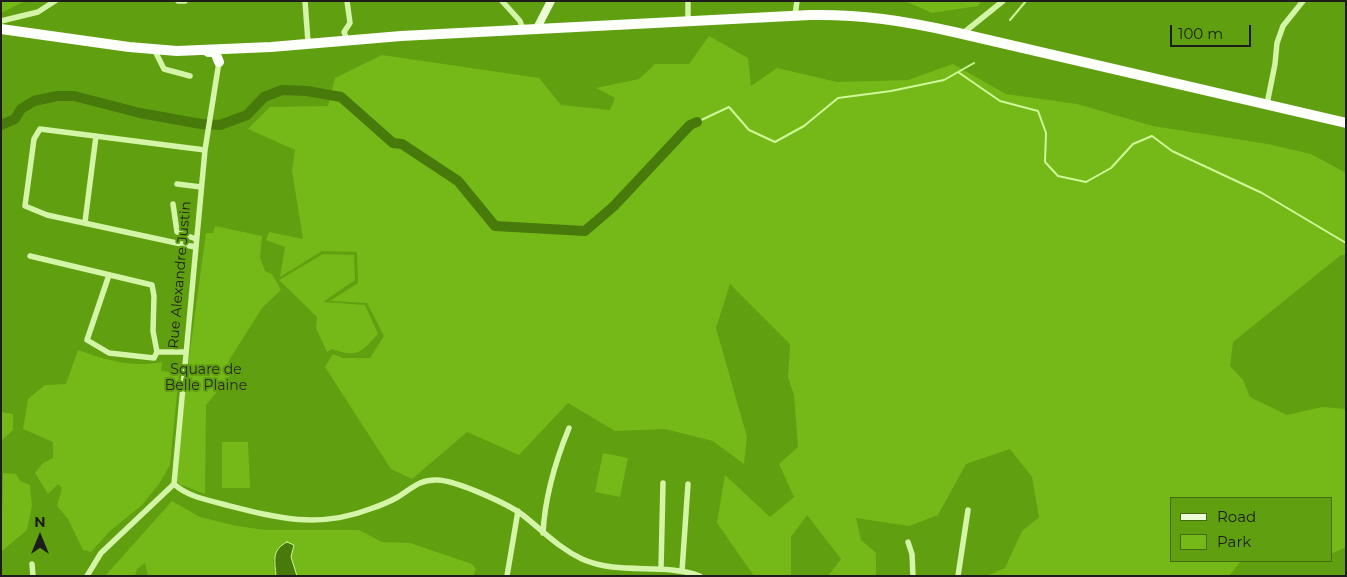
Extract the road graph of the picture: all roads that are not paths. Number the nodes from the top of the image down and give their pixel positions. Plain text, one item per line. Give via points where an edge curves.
1 (55, 1) edge
2 (178, 1) edge
3 (185, 1) edge
4 (305, 1) edge
5 (347, 1) edge
6 (502, 1) edge
7 (551, 1) edge
8 (688, 1) edge
9 (797, 1) edge
10 (1003, 1) edge
11 (1303, 1) edge
12 (795, 15) junction
13 (1, 21) edge
14 (688, 22) junction
15 (1, 28) edge
16 (523, 30) junction
17 (536, 30) junction
18 (962, 34) junction
19 (346, 40) junction
20 (308, 42) junction
21 (293, 44) junction
22 (154, 49) junction
23 (238, 49) junction
24 (192, 50) junction
25 (219, 62) junction
26 (190, 76) dead end
27 (1267, 104) junction
28 (1346, 123) edge
29 (96, 136) junction
30 (204, 150) junction
31 (177, 184) dead end
32 (201, 187) junction
33 (173, 204) dead end
34 (85, 222) junction
35 (176, 229) junction
36 (196, 239) junction
37 (171, 243) junction
38 (195, 247) junction
39 (30, 256) dead end
40 (109, 275) junction
41 (157, 352) junction
42 (185, 352) junction
43 (569, 428) dead end
44 (663, 483) dead end
45 (174, 484) junction
46 (688, 484) dead end
47 (968, 510) dead end
48 (518, 511) junction
49 (543, 533) junction
50 (908, 542) dead end
51 (32, 564) dead end
52 (662, 569) junction
53 (682, 571) junction
54 (625, 573) edge
55 (696, 575) edge
56 (33, 576) edge
57 (87, 576) edge
58 (507, 576) edge
59 (913, 576) edge
60 (958, 576) edge

1 - 13 street via 38,12
2 - 3 street
4 - 20 street
5 - 19 street via 350,23 344,32
6 - 16 street via 520,21
7 - 17 main road
8 - 14 street
9 - 12 street
10 - 18 street
11 - 27 street via 1283,26 1276,43
12 - 14 highway
12 - 18 highway via 853,14
14 - 17 highway via 666,18
15 - 21 highway via 168,48
15 - 22 highway
16 - 17 highway
16 - 19 highway
18 - 27 highway
19 - 20 highway
20 - 21 highway
21 - 23 highway
22 - 24 highway
22 - 26 street via 164,69
23 - 24 highway
23 - 25 highway via 223,53
24 - 25 highway via 215,52
25 - 30 street, Rue Alexandre Justin
27 - 28 highway
29 - 30 street
29 - 34 street
29 - 34 street via 40,130 34,138 25,206 47,215
30 - 32 street, Rue Alexandre Justin
31 - 32 street
32 - 36 street, Rue Alexandre Justin
33 - 35 street
34 - 37 street
35 - 36 street
35 - 37 street
36 - 38 street, Rue Alexandre Justin
37 - 38 street
38 - 42 street, Rue Alexandre Justin
39 - 40 street
40 - 41 street via 152,285
40 - 41 street via 87,340 109,353 154,358
41 - 42 street
42 - 45 street, Rue Alexandre Justin
43 - 49 street via 556,460 544,508
44 - 52 street
45 - 48 street via 183,493 284,519 336,520 397,497 420,481 435,479 461,485
45 - 57 street via 101,553
46 - 53 street
47 - 60 street
48 - 49 street
48 - 58 street
49 - 54 street via 582,559
50 - 59 street
51 - 56 street
52 - 53 street
52 - 54 street
53 - 55 street

